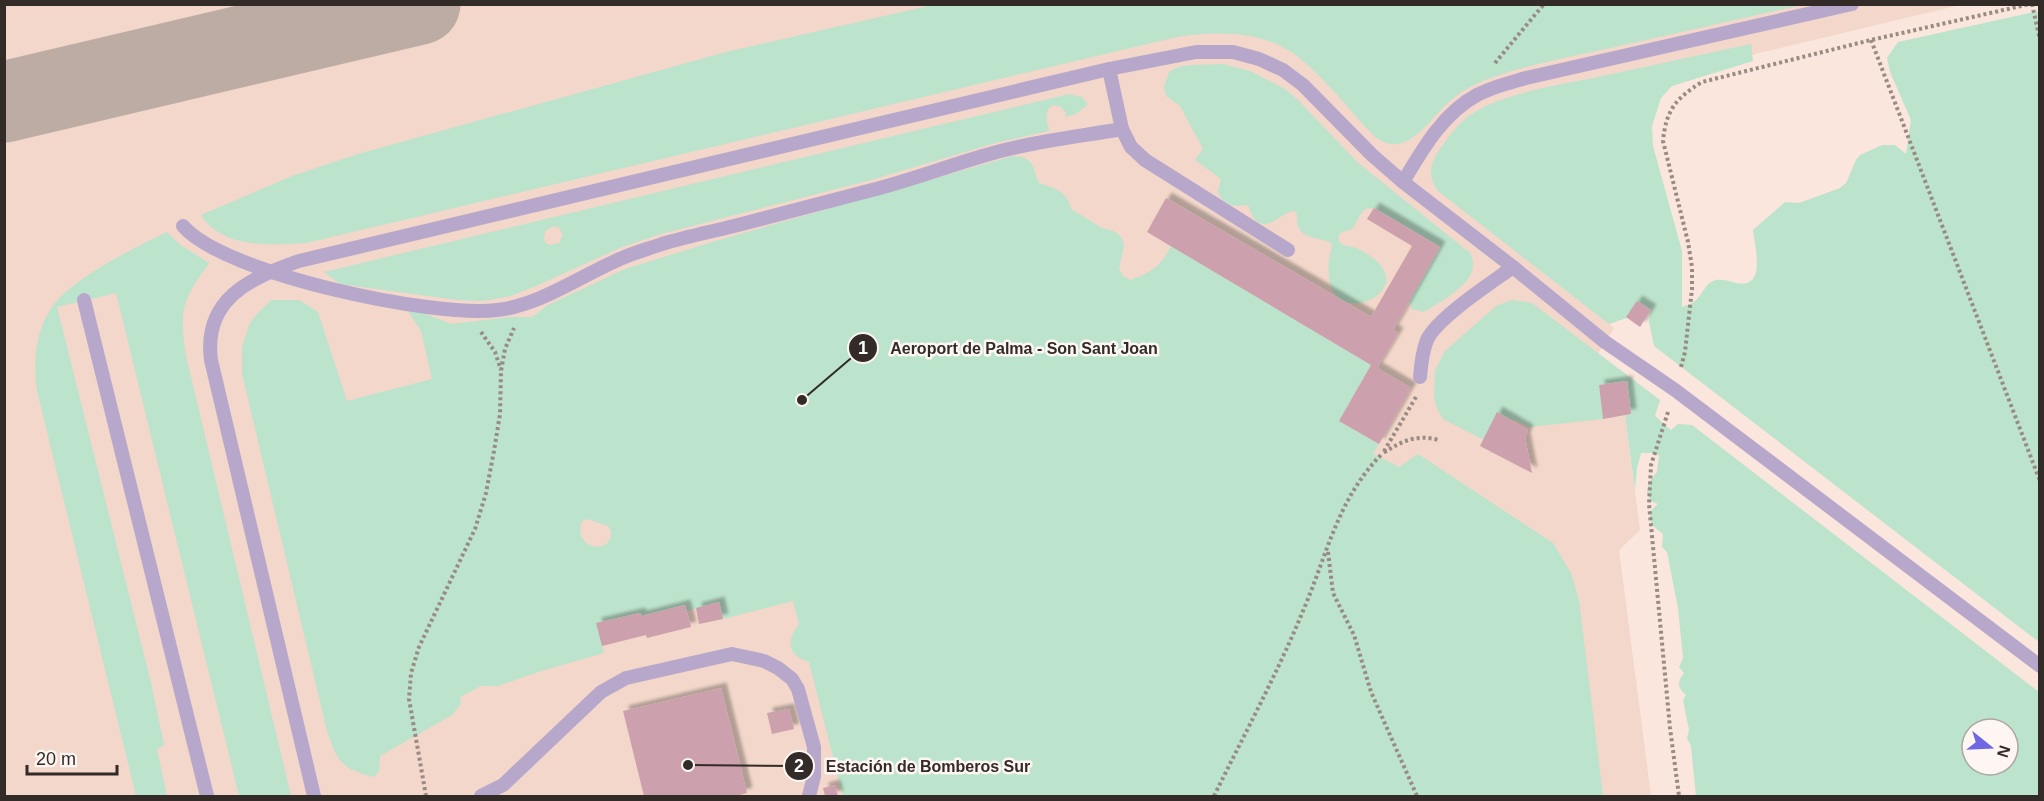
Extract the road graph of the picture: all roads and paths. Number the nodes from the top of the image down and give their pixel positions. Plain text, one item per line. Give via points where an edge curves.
1 (1544, 4) edge
2 (1852, 4) edge
3 (2031, 4) edge
4 (1871, 40) junction
5 (2040, 40) edge
6 (1492, 66) dead end
7 (1109, 69) junction
8 (1122, 129) junction
9 (1403, 182) junction
10 (183, 226) dead end
11 (1288, 250) dead end
12 (1513, 267) junction
13 (271, 271) junction
14 (540, 298) junction
15 (84, 300) dead end
16 (1420, 377) dead end
17 (1675, 390) junction
18 (1417, 393) dead end
19 (1439, 440) dead end
20 (1383, 453) junction
21 (2040, 481) edge
22 (1327, 549) junction
23 (2040, 666) edge
24 (207, 796) edge
25 (314, 796) edge
26 (426, 796) edge
27 (481, 796) edge
28 (809, 796) edge
29 (1214, 796) edge
30 (1417, 796) edge
31 (1679, 796) edge

1 - 6 path
2 - 9 lane via 1498,86 1456,110 1422,150
3 - 4 path
3 - 5 path
4 - 17 path via 1702,82 1683,94 1671,108 1663,141 1692,267 1685,352
4 - 21 path
7 - 8 lane
7 - 9 lane via 1196,52 1233,52 1259,59 1303,85
7 - 13 lane via 299,261
8 - 11 lane via 1131,147 1145,160
8 - 14 lane via 987,155 877,189 664,243 621,258
9 - 12 lane
10 - 13 lane via 221,254
12 - 16 lane via 1440,323 1427,340
12 - 17 lane via 1605,342
13 - 14 lane via 329,289 469,311 519,306
13 - 25 lane via 252,279 226,301 217,316 209,346
14 - 26 path via 524,313 505,349 486,493 475,529 419,647 411,673 409,699
15 - 24 lane
17 - 23 lane
17 - 31 path via 1651,465 1649,504
18 - 20 path
19 - 20 path via 1410,438
20 - 22 path via 1352,491
22 - 29 path via 1284,653
22 - 30 path via 1333,593 1354,635 1371,692
27 - 28 lane via 503,785 601,692 626,678 732,654 778,668 798,689 814,747

